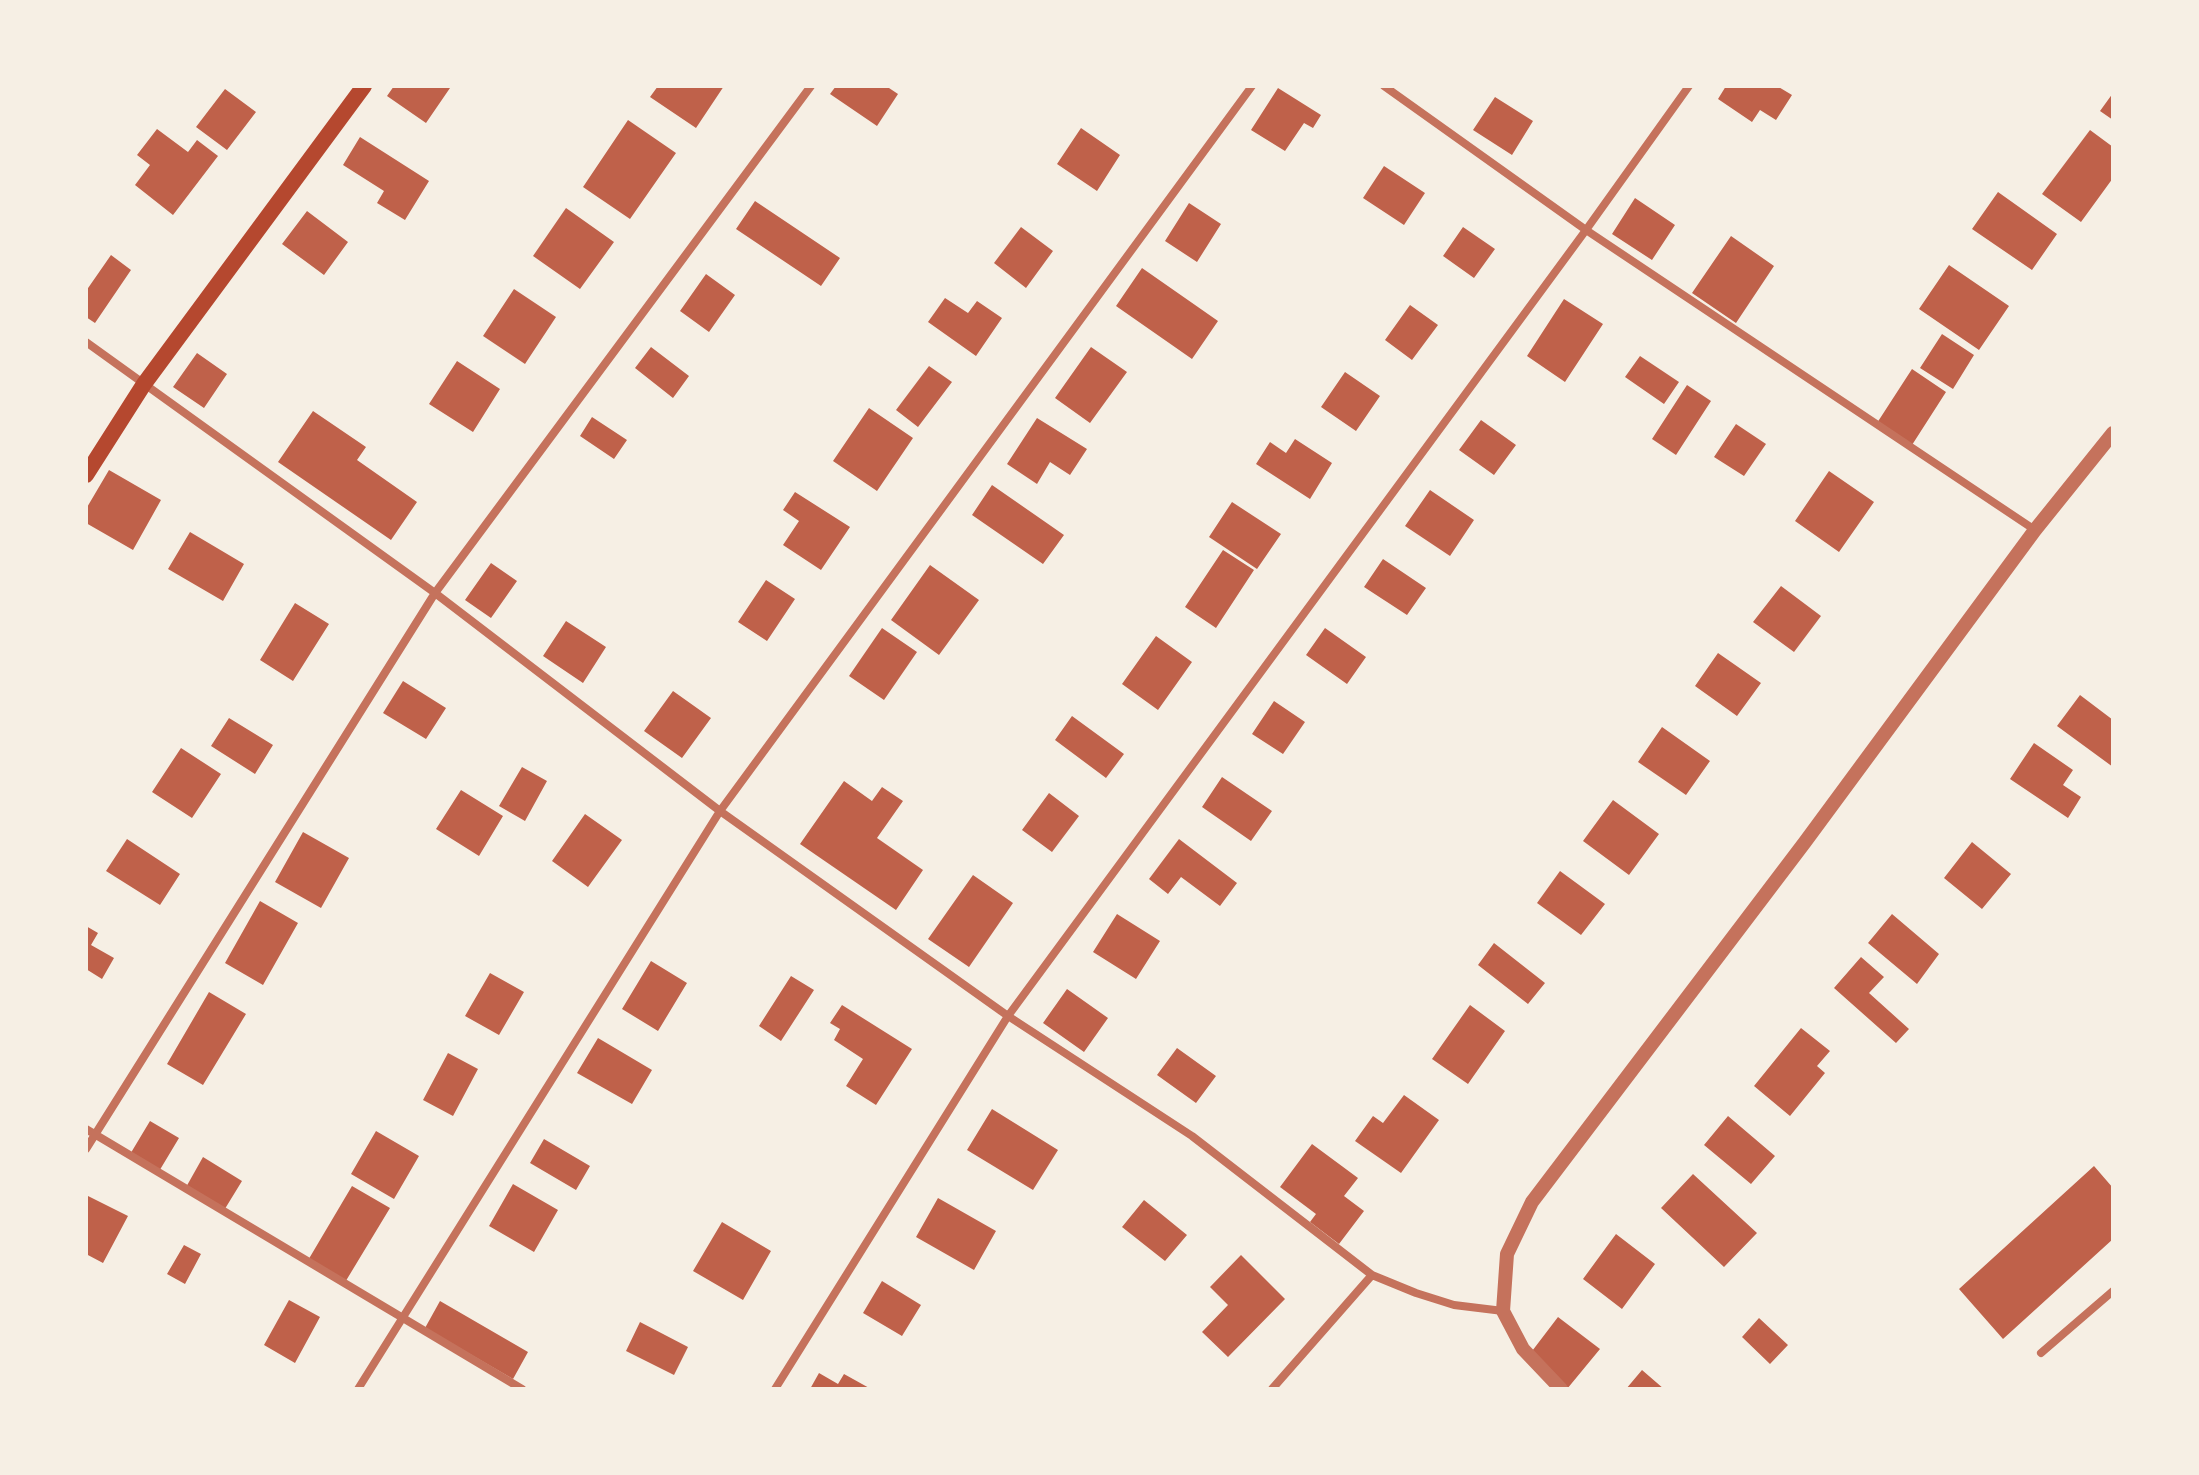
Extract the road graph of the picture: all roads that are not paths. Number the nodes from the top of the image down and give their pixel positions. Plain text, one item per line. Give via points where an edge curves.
1 (364, 86) edge
2 (811, 86) edge
3 (1252, 86) edge
4 (1384, 86) edge
5 (1689, 86) edge
6 (1586, 230) junction
7 (86, 342) edge
8 (144, 384) junction
9 (2113, 433) edge
10 (86, 475) edge
11 (2035, 530) junction
12 (435, 593) junction
13 (720, 811) junction
14 (1008, 1016) junction
15 (86, 1129) edge
16 (95, 1135) junction
17 (86, 1149) edge
18 (1372, 1275) junction
19 (2113, 1291) edge
20 (1503, 1311) junction
21 (401, 1318) junction
22 (2041, 1353) dead end
23 (358, 1389) edge
24 (522, 1389) edge
25 (775, 1389) edge
26 (1272, 1389) edge
27 (1561, 1389) edge

1 - 8 main road
2 - 12 street
3 - 13 street
4 - 6 street
5 - 6 street
6 - 11 street
6 - 14 street
7 - 8 street
8 - 10 main road
8 - 12 street
9 - 11 street
11 - 20 street via 1532,1202 1507,1254
12 - 13 street
12 - 16 street
13 - 14 street
13 - 21 street
14 - 18 street via 1192,1136
14 - 25 street
15 - 16 street
16 - 17 street
16 - 21 street
18 - 20 street via 1454,1305
18 - 26 street
19 - 22 street
20 - 27 street via 1523,1349
21 - 23 street
21 - 24 street

